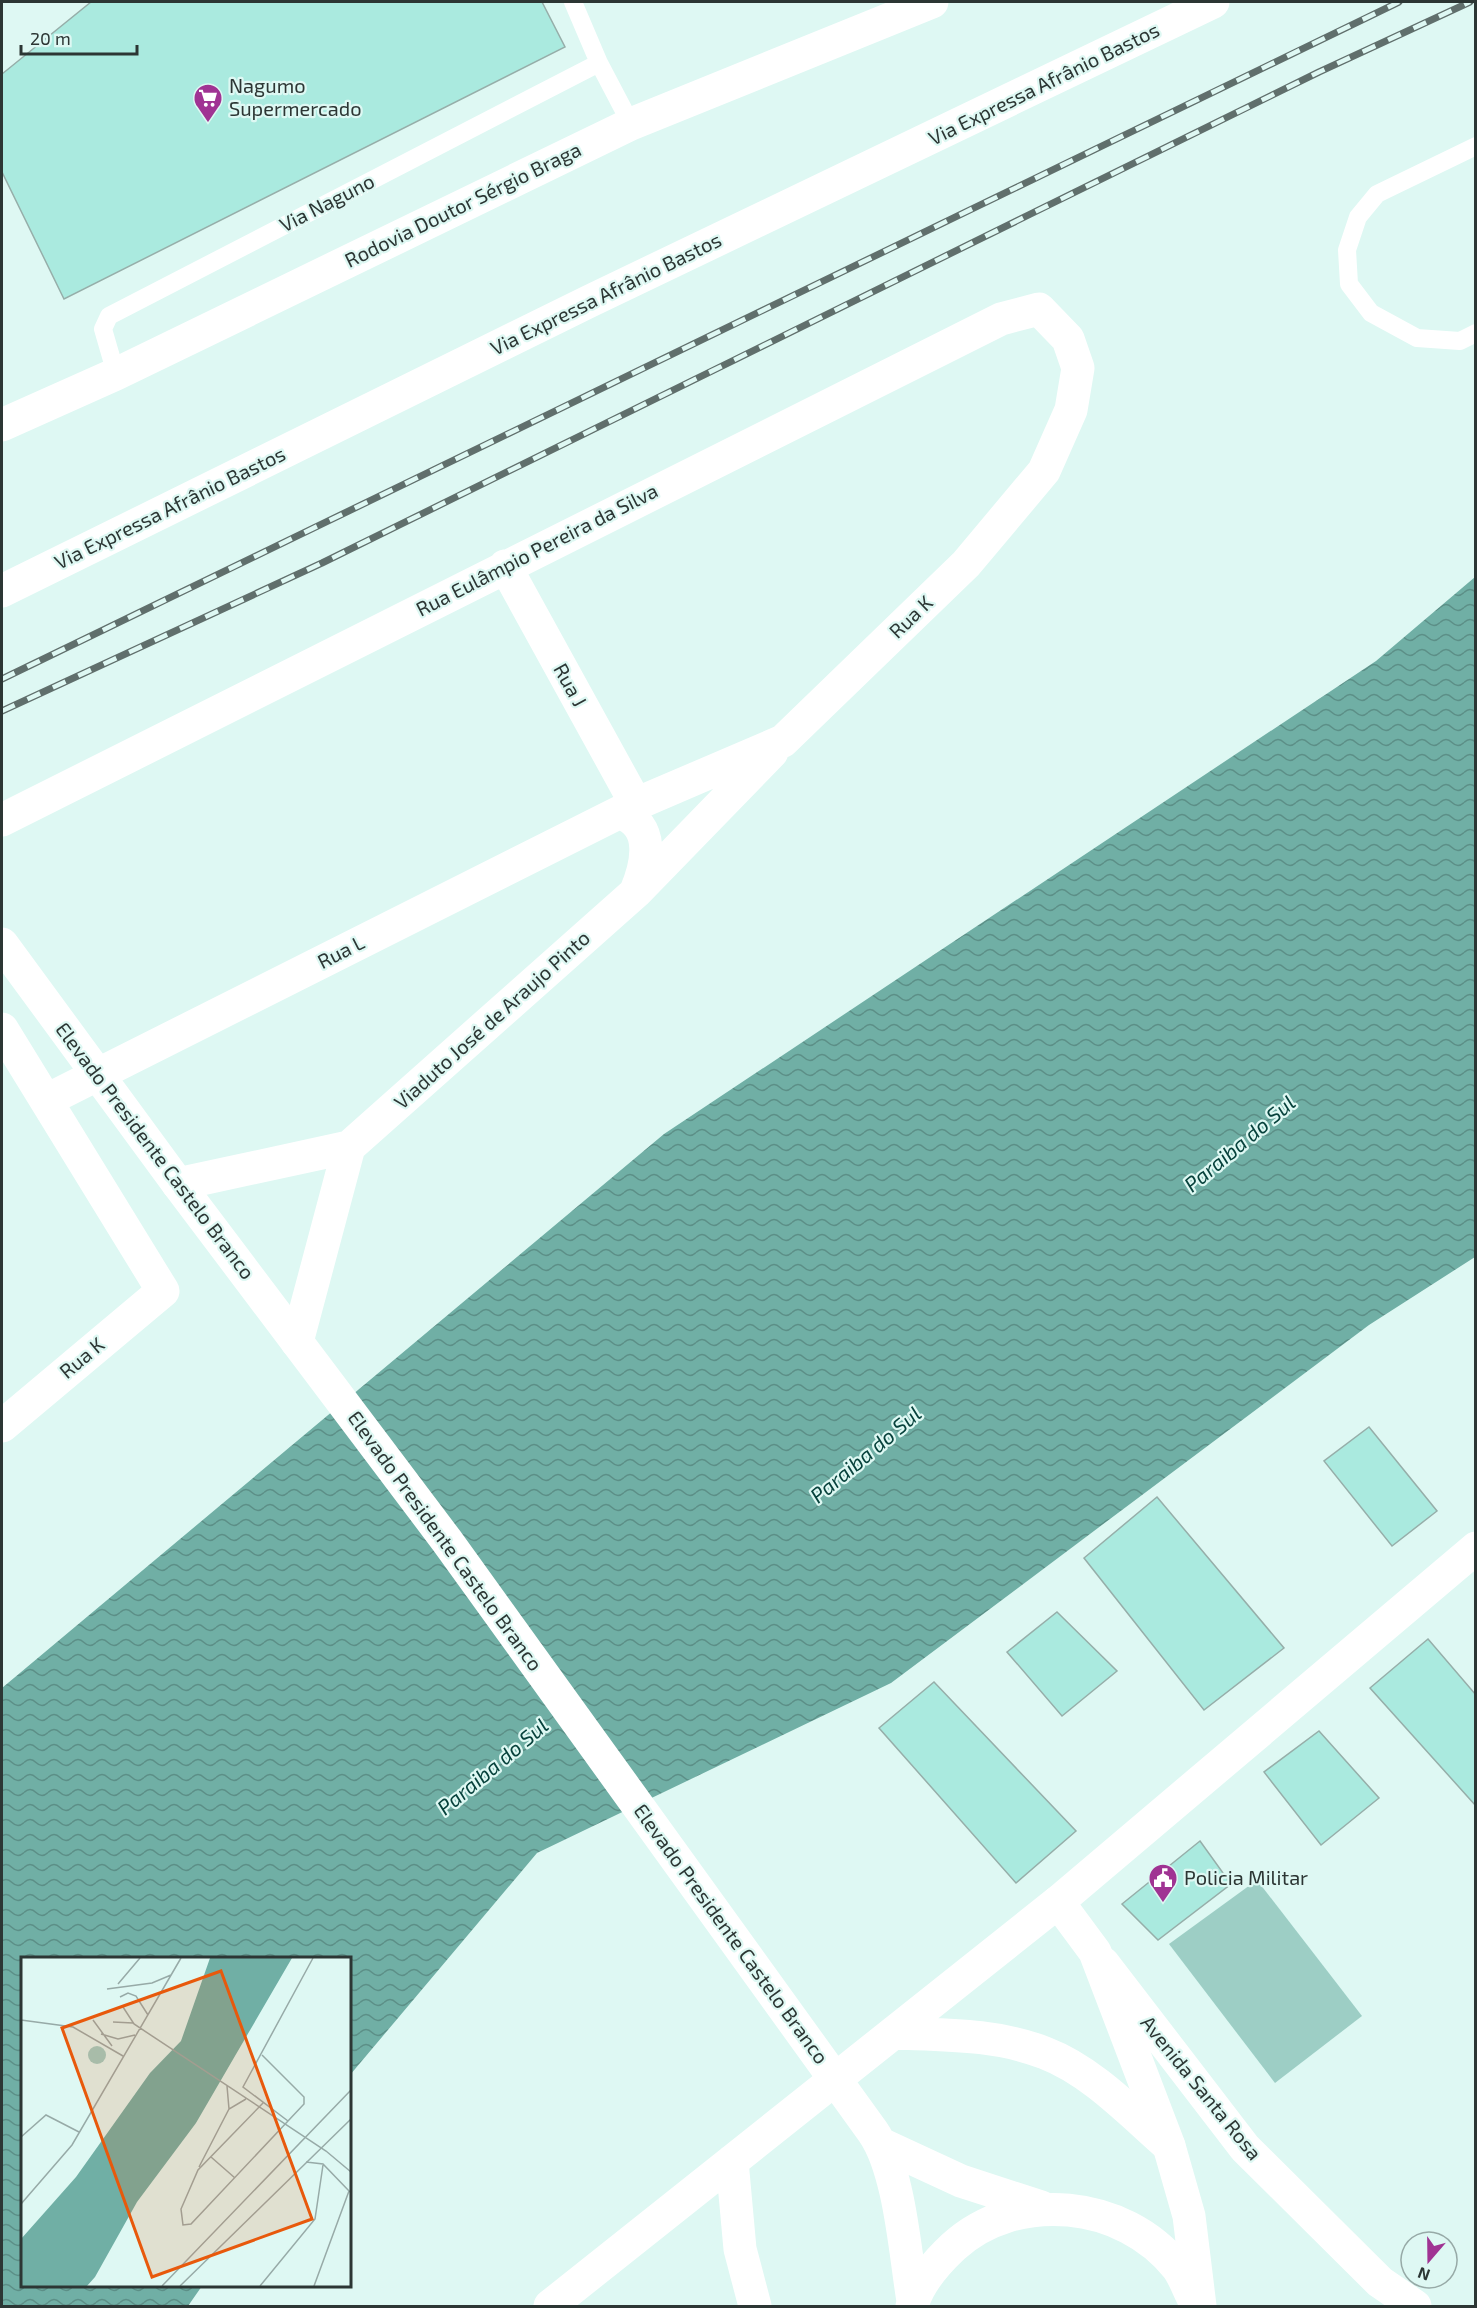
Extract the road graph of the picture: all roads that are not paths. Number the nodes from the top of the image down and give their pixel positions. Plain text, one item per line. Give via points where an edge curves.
1 (573, 2) edge
2 (932, 2) edge
3 (1213, 2) edge
4 (599, 63) junction
5 (631, 124) junction
6 (1476, 146) edge
7 (1476, 333) edge
8 (1068, 339) joint
9 (116, 374) junction
10 (2, 425) edge
11 (504, 566) junction
12 (2, 591) edge
13 (783, 741) junction
14 (628, 808) junction
15 (2, 820) edge
16 (636, 892) junction
17 (2, 944) edge
18 (2, 1029) edge
19 (47, 1100) junction
20 (349, 1148) junction
21 (178, 1184) junction
22 (297, 1342) junction
23 (2, 1426) edge
24 (1476, 1548) edge
25 (1058, 1902) junction
26 (1095, 1952) junction
27 (895, 2033) junction
28 (877, 2138) junction
29 (1169, 2146) junction
30 (732, 2161) junction
31 (1045, 2208) junction
32 (913, 2304) edge
33 (550, 2307) edge
34 (755, 2307) edge
35 (1199, 2307) edge
36 (1415, 2307) edge

1 - 4 lane
2 - 5 street, Rodovia Doutor Sérgio Braga
3 - 12 street, Via Expressa Afrânio Bastos via 590,301
4 - 5 lane
4 - 9 lane, Via Naguno via 109,315 103,329
5 - 9 street, Rodovia Doutor Sérgio Braga
6 - 7 lane via 1377,194 1358,217 1347,250 1349,284 1371,313 1417,338 1460,341
8 - 11 street, Rua Eulâmpio Pereira da Silva via 1039,309 1001,319
8 - 13 street, Rua K via 1078,368 1071,410 1044,471 966,564
9 - 10 street, Rodovia Doutor Sérgio Braga
11 - 14 street, Rua J
11 - 15 street, Rua Eulâmpio Pereira da Silva
13 - 14 street, Rua K
13 - 16 street, Viaduto José de Araujo Pinto
14 - 16 street via 645,837 646,860
14 - 19 street, Rua L
16 - 20 street, Viaduto José de Araujo Pinto
17 - 21 street, Elevado Presidente Castelo Branco
18 - 19 street
19 - 23 street, Rua K via 163,1291
20 - 21 street, Viaduto José de Araujo Pinto
20 - 22 street
21 - 22 street, Elevado Presidente Castelo Branco
22 - 28 street, Elevado Presidente Castelo Branco via 447,1541
24 - 25 street
25 - 26 street, Avenida Santa Rosa
25 - 27 street
26 - 29 street
26 - 36 street, Avenida Santa Rosa via 1245,2148 1380,2282
27 - 29 street via 987,2038 1045,2053 1090,2078
27 - 30 street
28 - 31 street via 961,2181
28 - 32 street via 897,2201
29 - 35 street via 1189,2216
30 - 33 street
30 - 34 street via 740,2249
31 - 32 street via 1004,2216 966,2236 935,2265
31 - 35 street via 1095,2213 1140,2234 1177,2268

